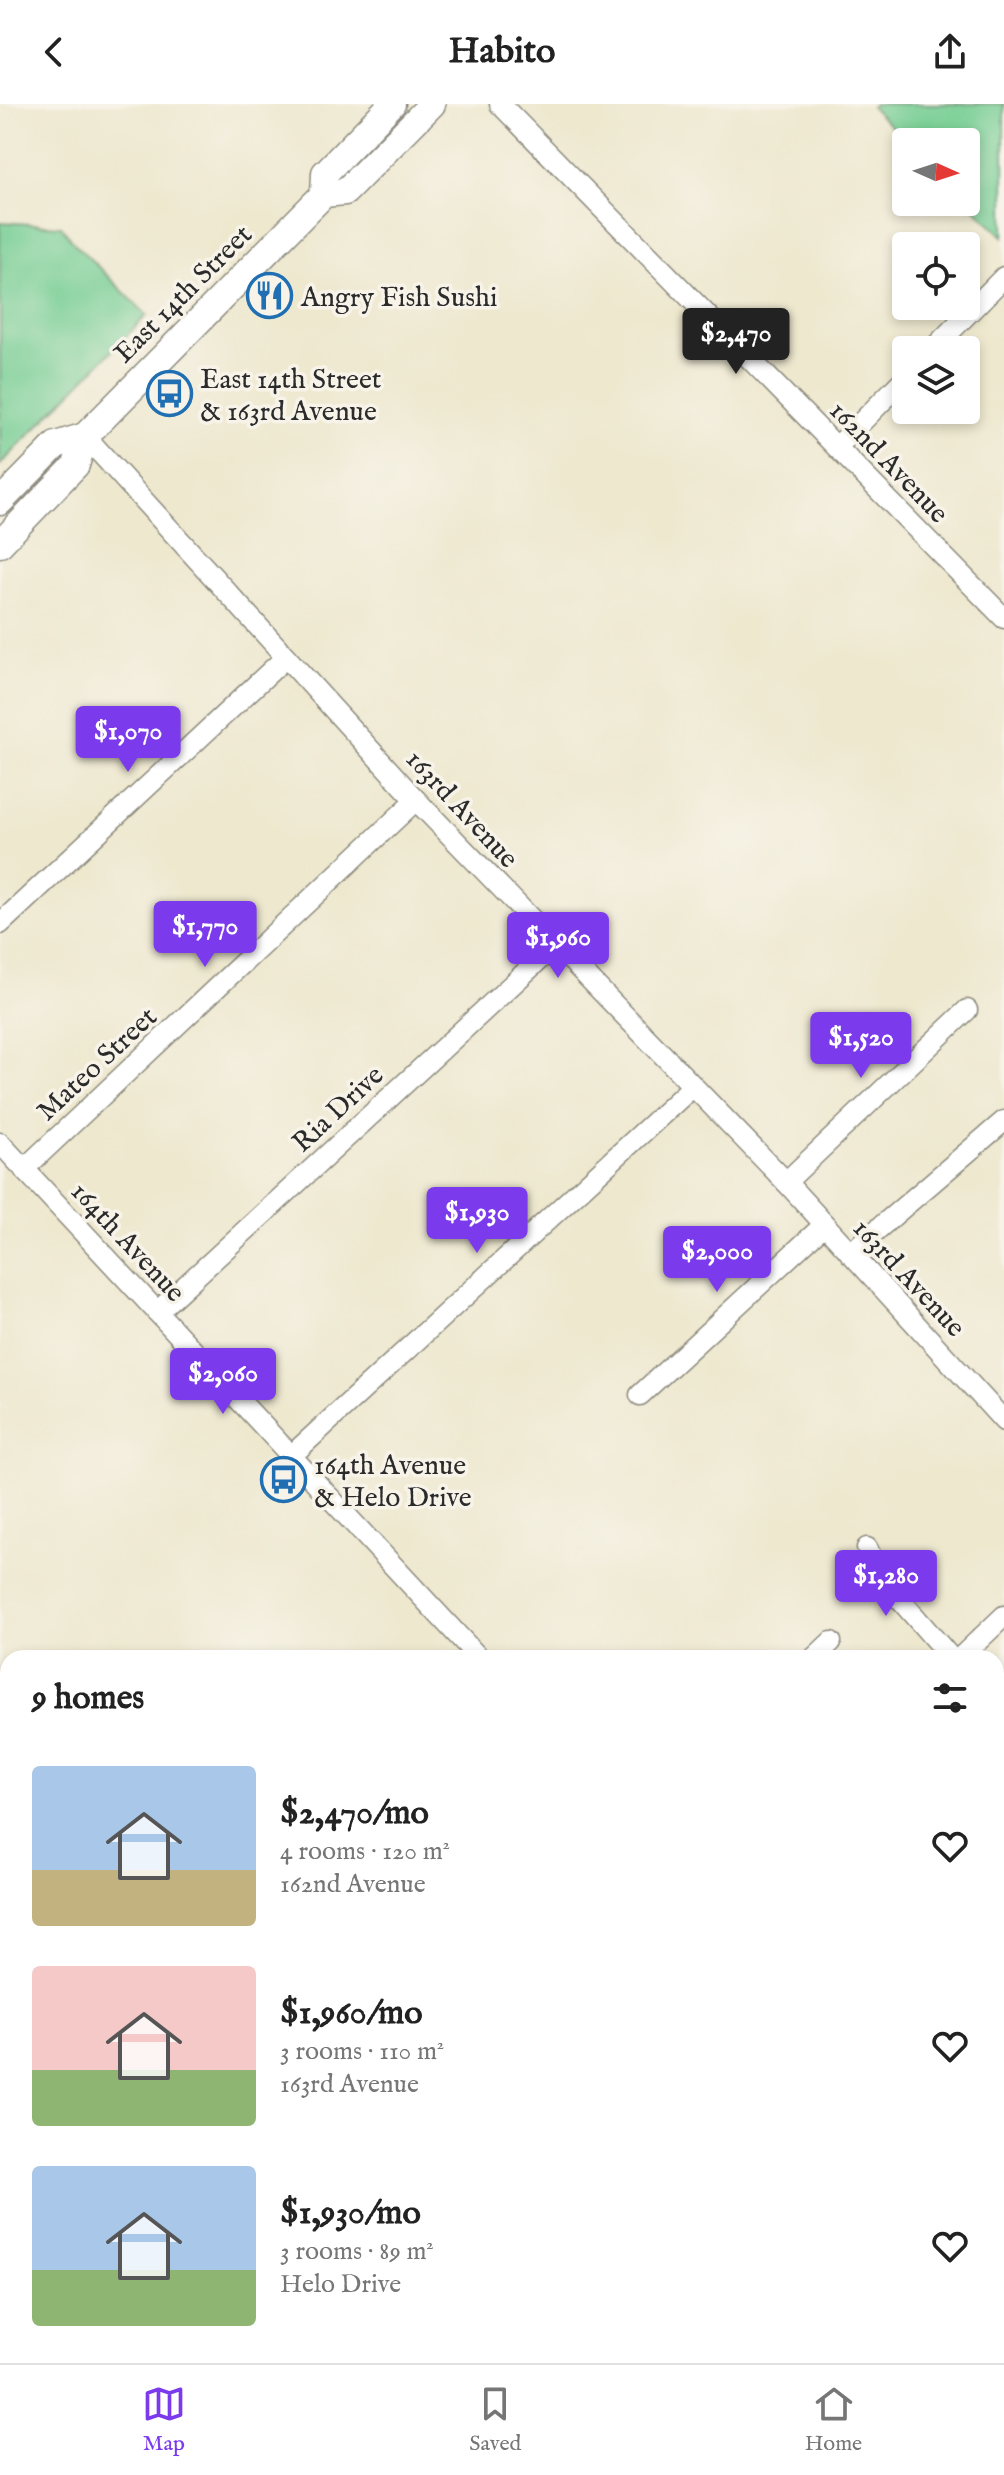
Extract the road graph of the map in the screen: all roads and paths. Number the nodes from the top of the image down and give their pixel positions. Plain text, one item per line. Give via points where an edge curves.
1 (392, 104) edge
2 (432, 104) edge
3 (500, 104) edge
4 (324, 194) junction
5 (1004, 277) edge
6 (946, 336) edge
7 (892, 391) edge
8 (85, 436) junction
9 (837, 447) junction
10 (0, 502) edge
11 (0, 544) edge
12 (1004, 618) edge
13 (286, 657) junction
14 (416, 800) junction
15 (0, 924) edge
16 (555, 945) junction
17 (967, 1010) dead end
18 (692, 1087) junction
19 (1004, 1121) edge
20 (0, 1143) edge
21 (24, 1169) junction
22 (786, 1182) junction
23 (824, 1225) junction
24 (850, 1253) junction
25 (157, 1312) junction
26 (640, 1395) dead end
27 (1004, 1421) edge
28 (291, 1456) junction
29 (867, 1548) dead end
30 (1004, 1616) edge
31 (831, 1642) dead end
32 (472, 1650) edge
33 (822, 1650) edge
34 (944, 1650) edge
35 (968, 1650) edge

1 - 4 main road, East 14th Street via 325,173
2 - 4 main road, East 14th Street via 345,192
3 - 9 street, 162nd Avenue
4 - 8 main road, East 14th Street
5 - 6 street
7 - 9 street
8 - 10 main road, East 14th Street via 56,445
8 - 11 main road, East 14th Street via 76,465
8 - 13 street, 163rd Avenue
9 - 12 street, 162nd Avenue
13 - 14 street, 163rd Avenue
13 - 15 street
14 - 16 street, 163rd Avenue
14 - 21 street, Mateo Street
16 - 18 street, 163rd Avenue
16 - 25 street, Ria Drive
17 - 22 street
18 - 22 street, 163rd Avenue
18 - 28 street
19 - 24 street
20 - 21 street, 164th Avenue
21 - 25 street, 164th Avenue
22 - 23 street, 163rd Avenue
23 - 24 street, 163rd Avenue
23 - 26 street
24 - 27 street, 163rd Avenue
25 - 28 street, 164th Avenue
28 - 32 street, 164th Avenue
29 - 34 street via 883,1580
30 - 35 street
31 - 33 street

